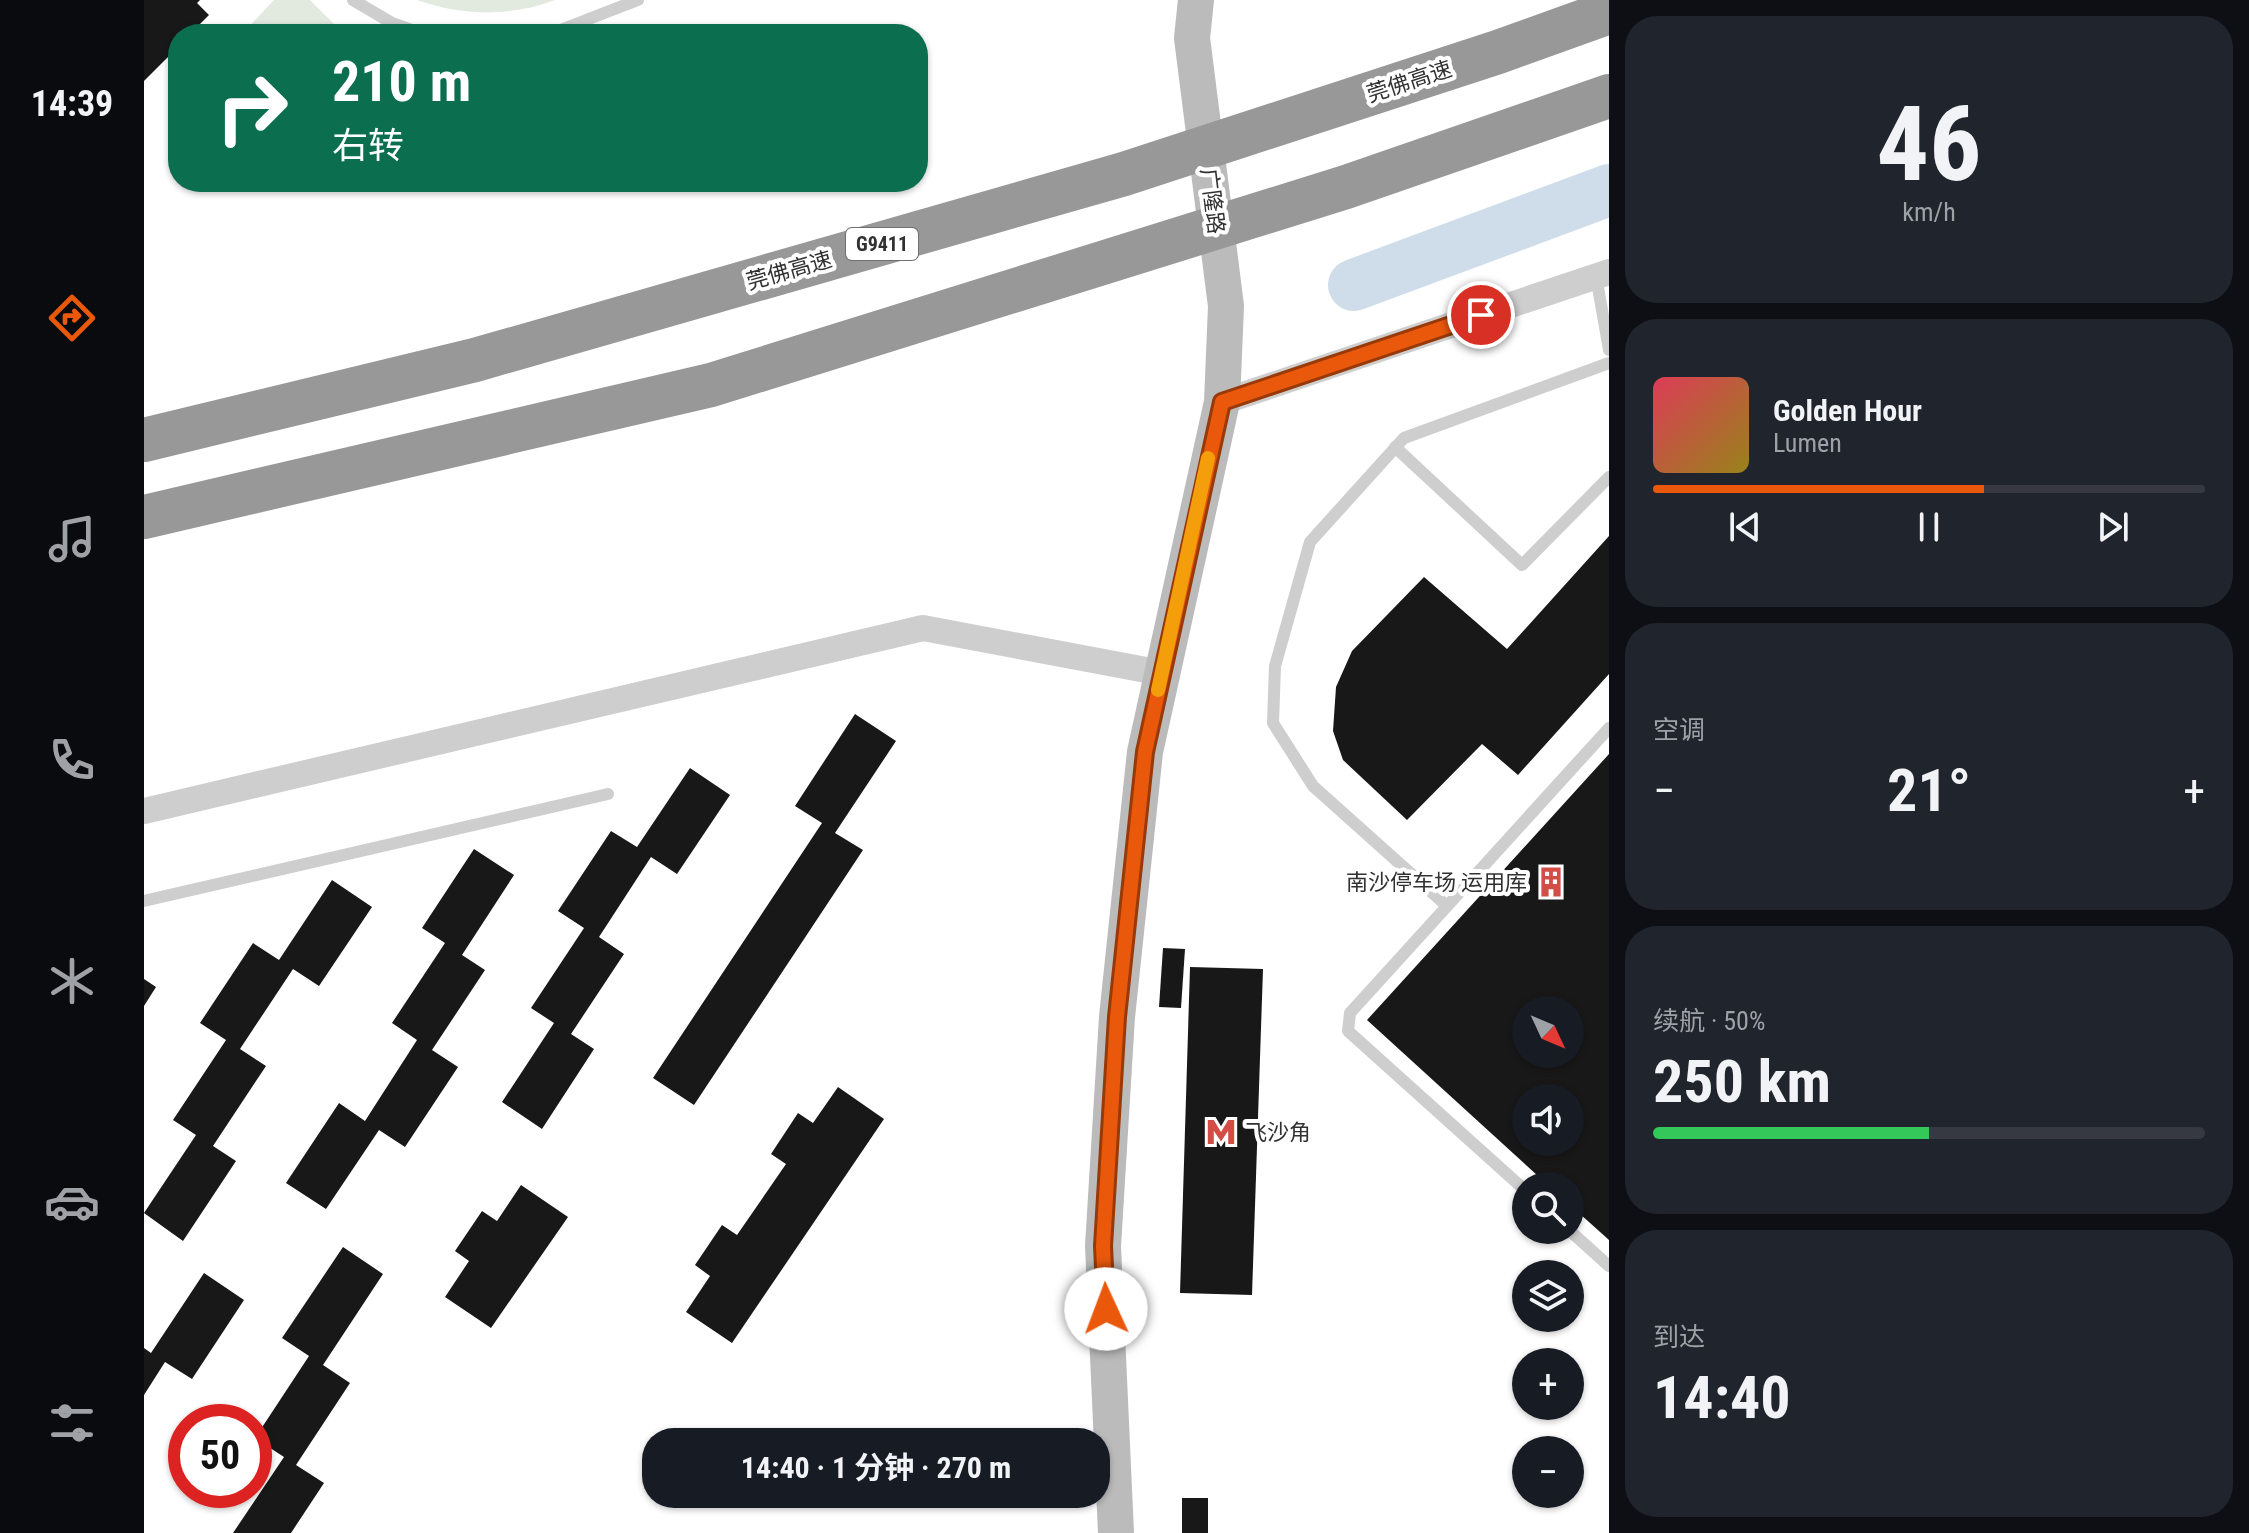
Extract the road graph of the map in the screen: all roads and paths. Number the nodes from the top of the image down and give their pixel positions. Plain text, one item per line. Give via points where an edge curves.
1 (353, 0) edge
2 (638, 0) edge
3 (1196, 0) edge
4 (1609, 12) edge
5 (395, 24) edge
6 (576, 24) edge
7 (1609, 96) edge
8 (1603, 274) edge
9 (1609, 350) edge
10 (1609, 363) edge
11 (1222, 402) junction
12 (144, 440) edge
13 (1395, 447) junction
14 (1609, 477) edge
15 (144, 517) edge
16 (1162, 673) junction
17 (1609, 728) edge
18 (608, 794) dead end
19 (144, 811) edge
20 (144, 901) edge
21 (1447, 906) junction
22 (1512, 1178) edge
23 (1584, 1244) edge
24 (1609, 1266) edge
25 (1116, 1533) edge

1 - 5 lane
2 - 6 lane
3 - 11 main road, 广隆路 via 1192,38 1226,306
4 - 12 highway, 莞佛高速 / G9411, bridge via 1109,178 475,360
7 - 15 highway, bridge via 1346,187 711,385
8 - 9 lane
8 - 11 street
10 - 13 lane via 1404,438
11 - 16 main road, 广隆路
13 - 14 lane via 1522,565
13 - 21 lane via 1310,542 1275,666 1273,723 1313,786
16 - 19 street via 923,628
16 - 25 main road, 广隆路 via 1145,752 1118,1001 1104,1230
17 - 21 lane
18 - 20 lane
21 - 22 lane via 1350,1013 1348,1031
23 - 24 lane

